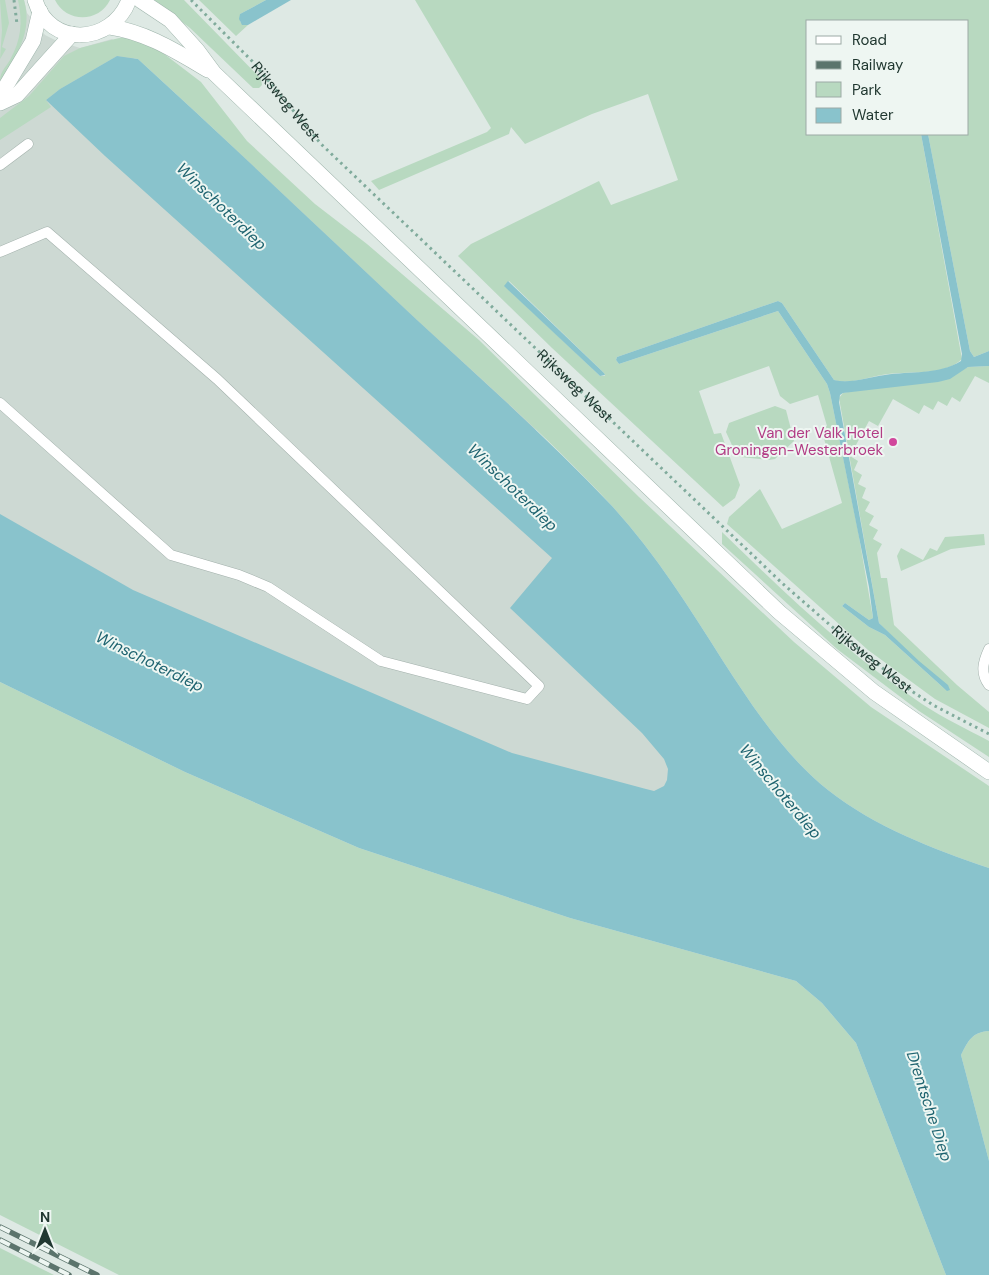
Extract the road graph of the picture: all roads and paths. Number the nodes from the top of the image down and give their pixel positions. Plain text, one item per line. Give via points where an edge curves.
1 (14, 0) edge
2 (128, 0) edge
3 (140, 0) edge
4 (192, 0) edge
5 (38, 5) edge
6 (16, 27) dead end
7 (110, 27) junction
8 (72, 34) junction
9 (214, 73) junction
10 (0, 96) edge
11 (0, 103) edge
12 (28, 144) dead end
13 (0, 165) edge
14 (0, 252) edge
15 (0, 403) edge
16 (989, 649) edge
17 (989, 685) edge
18 (989, 734) edge
19 (989, 772) edge

1 - 6 path
2 - 7 main road via 122,15
3 - 9 main road, Rijksweg West via 170,20
4 - 18 path, Rijksweg West via 252,61 321,144 782,583 910,690 933,706
5 - 8 main road via 50,24
5 - 10 main road via 34,41
7 - 8 main road via 92,34
7 - 9 main road, Rijksweg West via 156,40
8 - 11 main road via 17,95
9 - 19 main road, Rijksweg West via 779,612 874,692
12 - 13 lane
14 - 15 lane via 47,232 217,379 539,686 527,699 381,661 268,587 171,555
16 - 17 lane via 983,669

